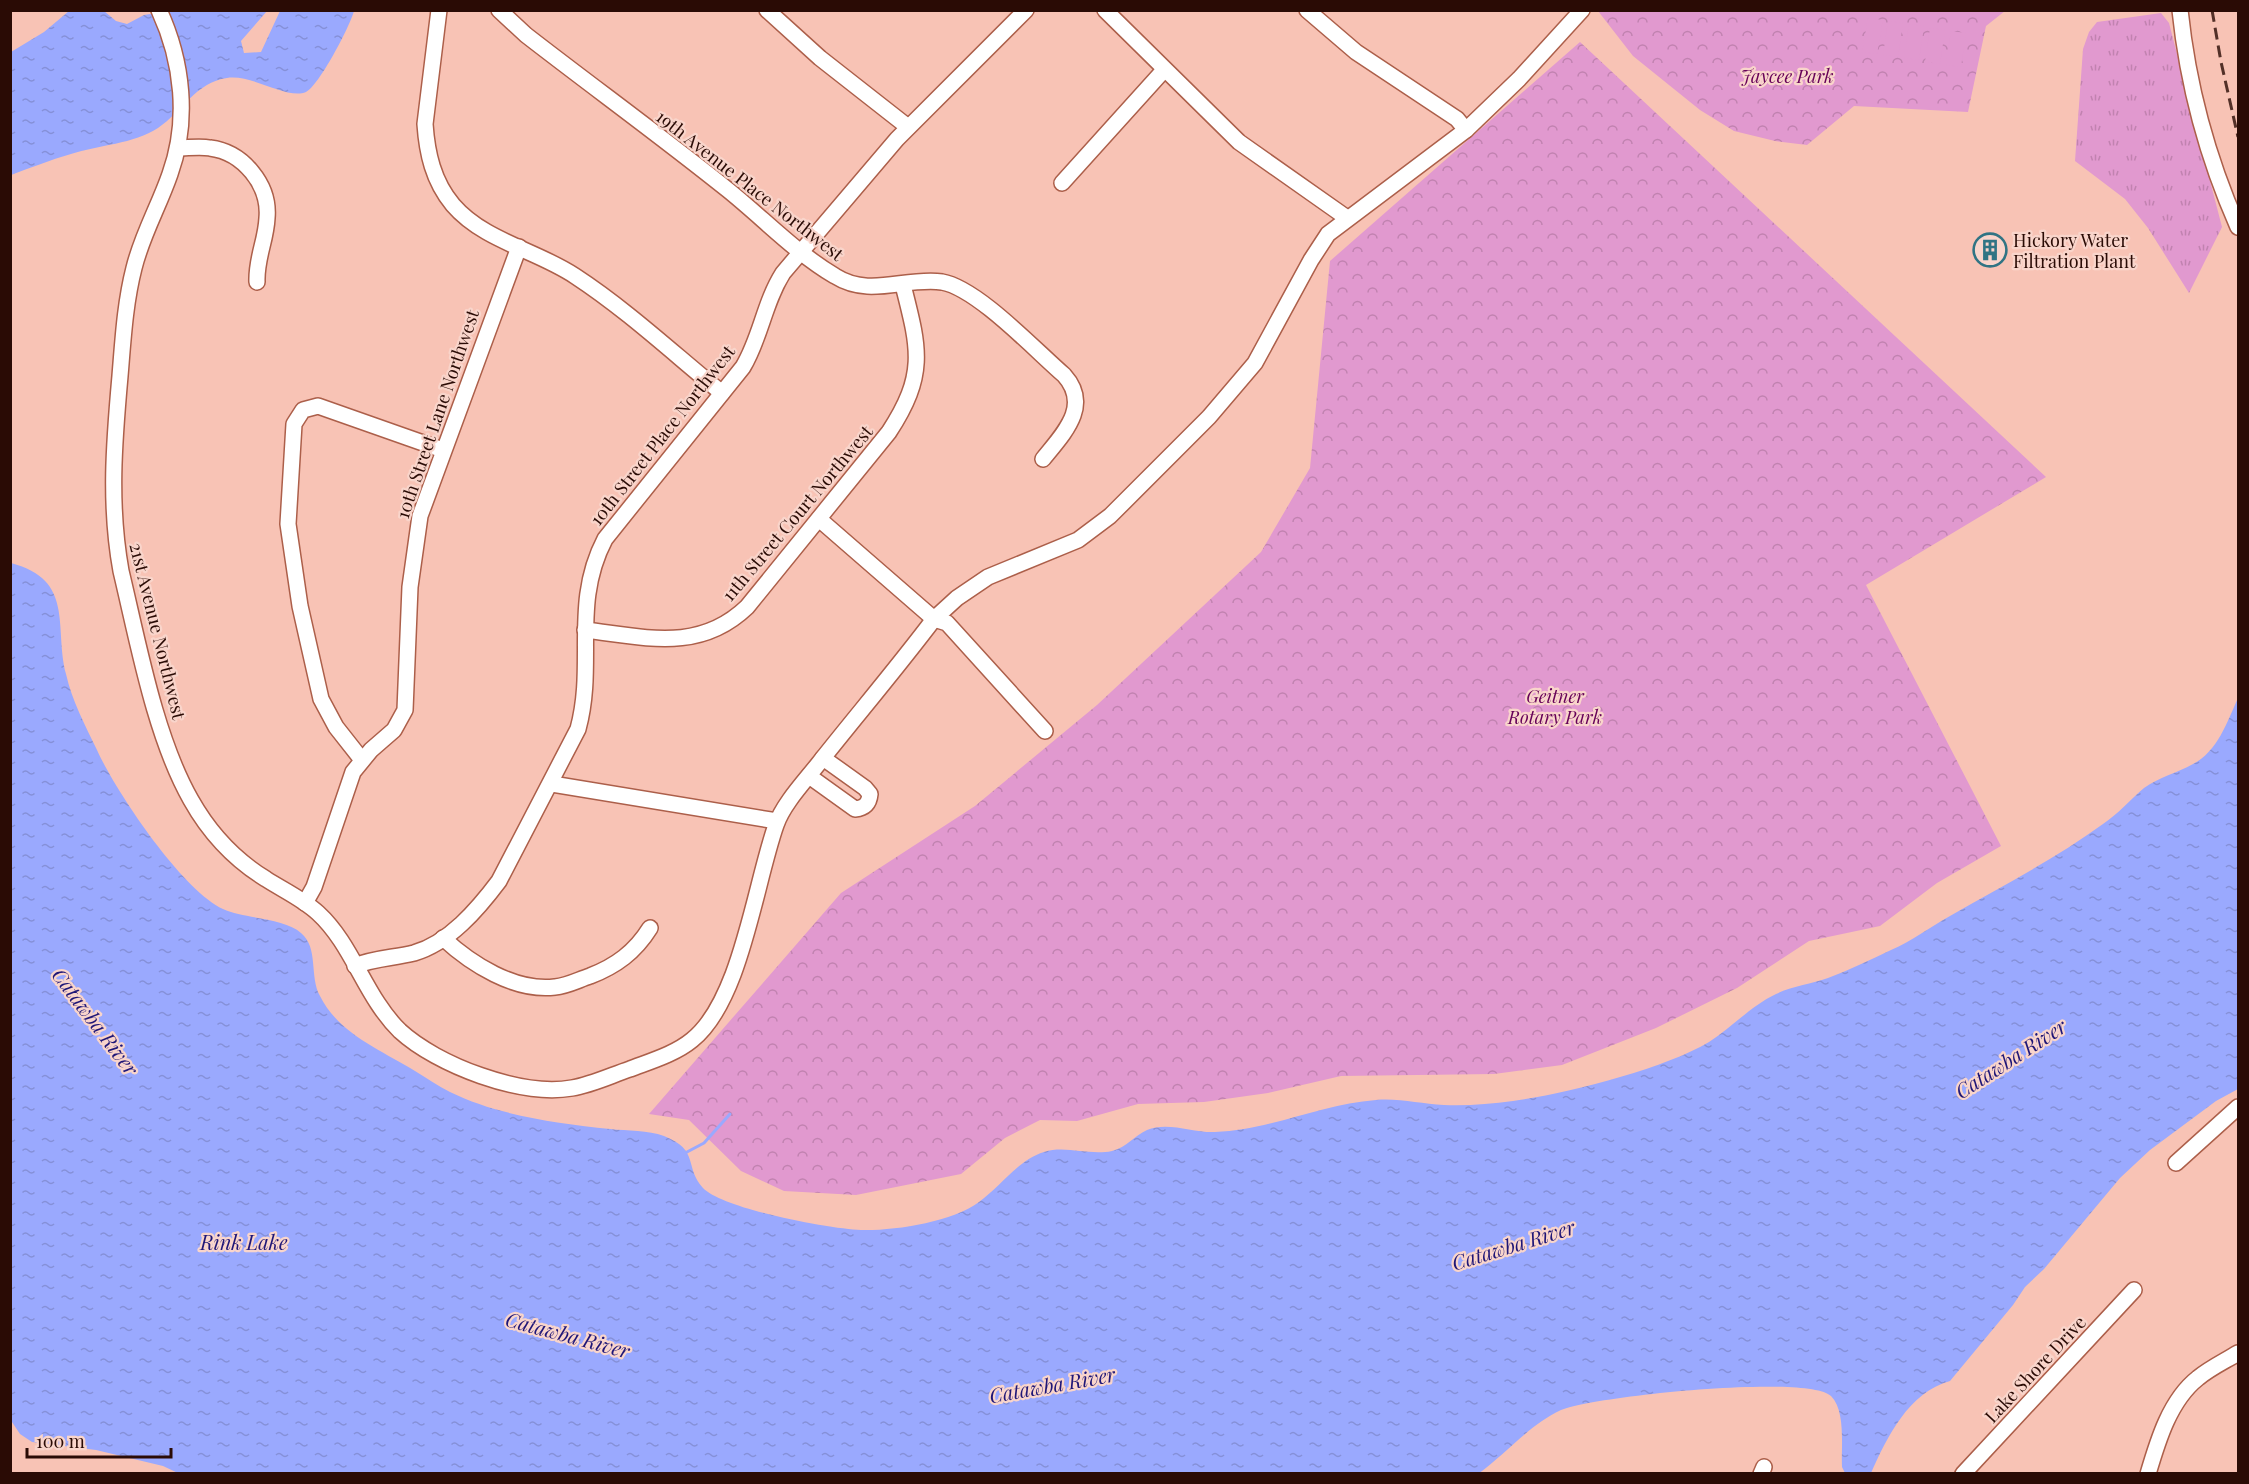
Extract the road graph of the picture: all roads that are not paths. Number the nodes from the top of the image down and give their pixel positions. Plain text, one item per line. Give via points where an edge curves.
1 (159, 10) edge
2 (439, 10) edge
3 (499, 10) edge
4 (767, 10) edge
5 (1026, 10) edge
6 (1105, 10) edge
7 (1307, 10) edge
8 (1582, 10) edge
9 (2180, 10) edge
10 (1164, 70) junction
11 (908, 127) junction
12 (1466, 130) junction
13 (178, 148) junction
14 (1062, 183) dead end
15 (1347, 218) junction
16 (2238, 227) edge
17 (519, 247) junction
18 (801, 252) junction
19 (257, 282) dead end
20 (903, 285) junction
21 (722, 393) junction
22 (443, 450) junction
23 (1043, 459) dead end
24 (819, 519) junction
25 (934, 619) junction
26 (585, 630) junction
27 (1045, 731) dead end
28 (823, 758) junction
29 (362, 760) junction
30 (809, 776) junction
31 (552, 784) junction
32 (777, 821) junction
33 (305, 903) junction
34 (650, 928) dead end
35 (443, 938) junction
36 (355, 966) junction
37 (2238, 1107) edge
38 (2176, 1163) dead end
39 (2134, 1290) dead end
40 (2238, 1353) edge
41 (1963, 1473) edge
42 (2148, 1473) edge

1 - 13 street, 21st Avenue Northwest via 179,72 182,120
2 - 17 street via 425,124 435,177 475,225
3 - 18 street, 19th Avenue Place Northwest via 525,35 728,190
4 - 11 street via 820,58
5 - 11 street, 10th Street Place Northwest
6 - 10 street
7 - 12 street via 1356,52 1458,119
8 - 12 street, 21st Avenue Northwest
9 - 16 street via 2195,106
10 - 14 street
10 - 15 street via 1239,142
11 - 18 street, 10th Street Place Northwest
12 - 15 street, 21st Avenue Northwest
13 - 19 street via 225,152 244,164 257,180 268,215 257,258
13 - 33 street, 21st Avenue Northwest via 136,259 127,304 112,463 115,542 161,728 187,792 227,848 256,873
15 - 25 street, 21st Avenue Northwest via 1328,234 1311,260 1255,363 1209,417 1110,516 1078,540 988,577
17 - 21 street via 589,285
17 - 22 street, 10th Street Lane Northwest
18 - 20 street, 19th Avenue Place Northwest via 850,284 875,288
18 - 21 street, 10th Street Place Northwest via 774,286 752,352
20 - 23 street, 19th Avenue Place Northwest via 940,282 966,291 1068,380 1076,398 1074,417
20 - 24 street, 11th Street Court Northwest via 917,348 911,394 889,432
21 - 26 street, 10th Street Place Northwest via 605,539 586,588
22 - 29 street, 10th Street Lane Northwest via 414,545 405,710 394,730
22 - 29 street via 318,406 303,410 294,423 290,552 321,699 336,727
24 - 25 street
24 - 26 street, 11th Street Court Northwest via 747,607 711,632 678,639
25 - 27 street via 947,623
25 - 28 street, 21st Avenue Northwest
26 - 31 street, 10th Street Place Northwest via 582,714
28 - 30 street, 21st Avenue Northwest
28 - 30 street via 865,788 870,794 869,802 864,808 855,809
29 - 33 street, 10th Street Lane Northwest via 353,772
30 - 32 street, 21st Avenue Northwest
31 - 32 street
31 - 35 street, 10th Street Place Northwest via 499,881 483,902
32 - 36 street, 21st Avenue Northwest via 731,978 714,1018 692,1040 667,1054 573,1088 551,1090 499,1081 430,1053 386,1015
33 - 36 street, 21st Avenue Northwest via 331,928
34 - 35 street via 615,965 555,987 529,986 479,966
35 - 36 street, 10th Street Place Northwest via 416,952
37 - 38 street
39 - 41 street, Lake Shore Drive
40 - 42 street via 2198,1377 2180,1395

